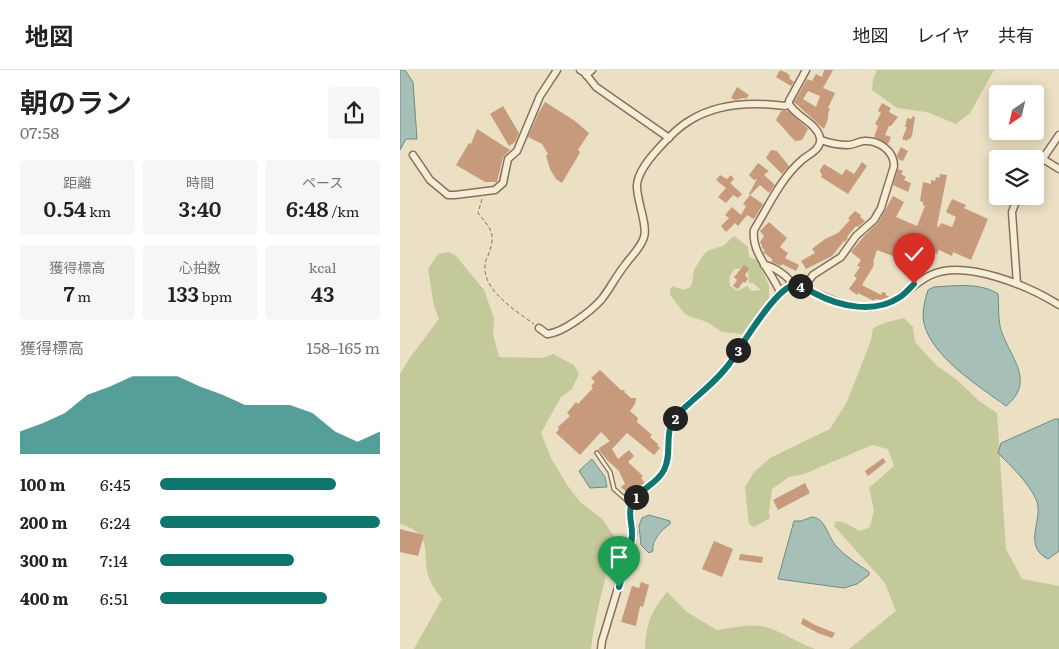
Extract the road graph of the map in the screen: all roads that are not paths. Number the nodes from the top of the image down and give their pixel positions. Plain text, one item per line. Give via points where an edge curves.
1 (557, 70) edge
2 (580, 70) edge
3 (592, 70) edge
4 (806, 70) edge
5 (586, 75) junction
6 (789, 104) junction
7 (1059, 135) edge
8 (669, 138) junction
9 (821, 140) junction
10 (414, 155) dead end
11 (1044, 157) edge
12 (1044, 159) edge
13 (1059, 169) edge
14 (1015, 205) edge
15 (764, 265) junction
16 (1017, 284) junction
17 (792, 285) junction
18 (804, 286) junction
19 (780, 292) junction
20 (1059, 306) edge
21 (539, 328) road end
22 (597, 453) dead end
23 (631, 505) junction
24 (601, 649) edge

1 - 10 street via 540,96 517,151 508,159 503,183 495,190 448,195 430,180
2 - 5 street
3 - 5 street
4 - 6 street
5 - 8 street via 596,87
6 - 8 street via 748,104 714,111 687,122
6 - 9 street via 813,126
7 - 11 street
8 - 21 street via 640,174 637,184 645,235 640,247 600,300 577,320 554,334
9 - 15 street via 815,151 801,160 788,175 754,230 753,237
9 - 18 street via 849,145 864,141 875,143 892,153 894,166 874,220 856,236 841,257 813,275
12 - 13 street
14 - 16 street via 1012,212
15 - 17 street via 791,280
15 - 19 street
16 - 18 street via 983,274 943,270 914,284 886,304 869,308 847,305 815,294
16 - 20 street
17 - 18 street
17 - 19 street
19 - 23 street via 731,361 676,417 670,430 664,471
22 - 23 lane via 610,472 614,489
23 - 24 street via 633,534

